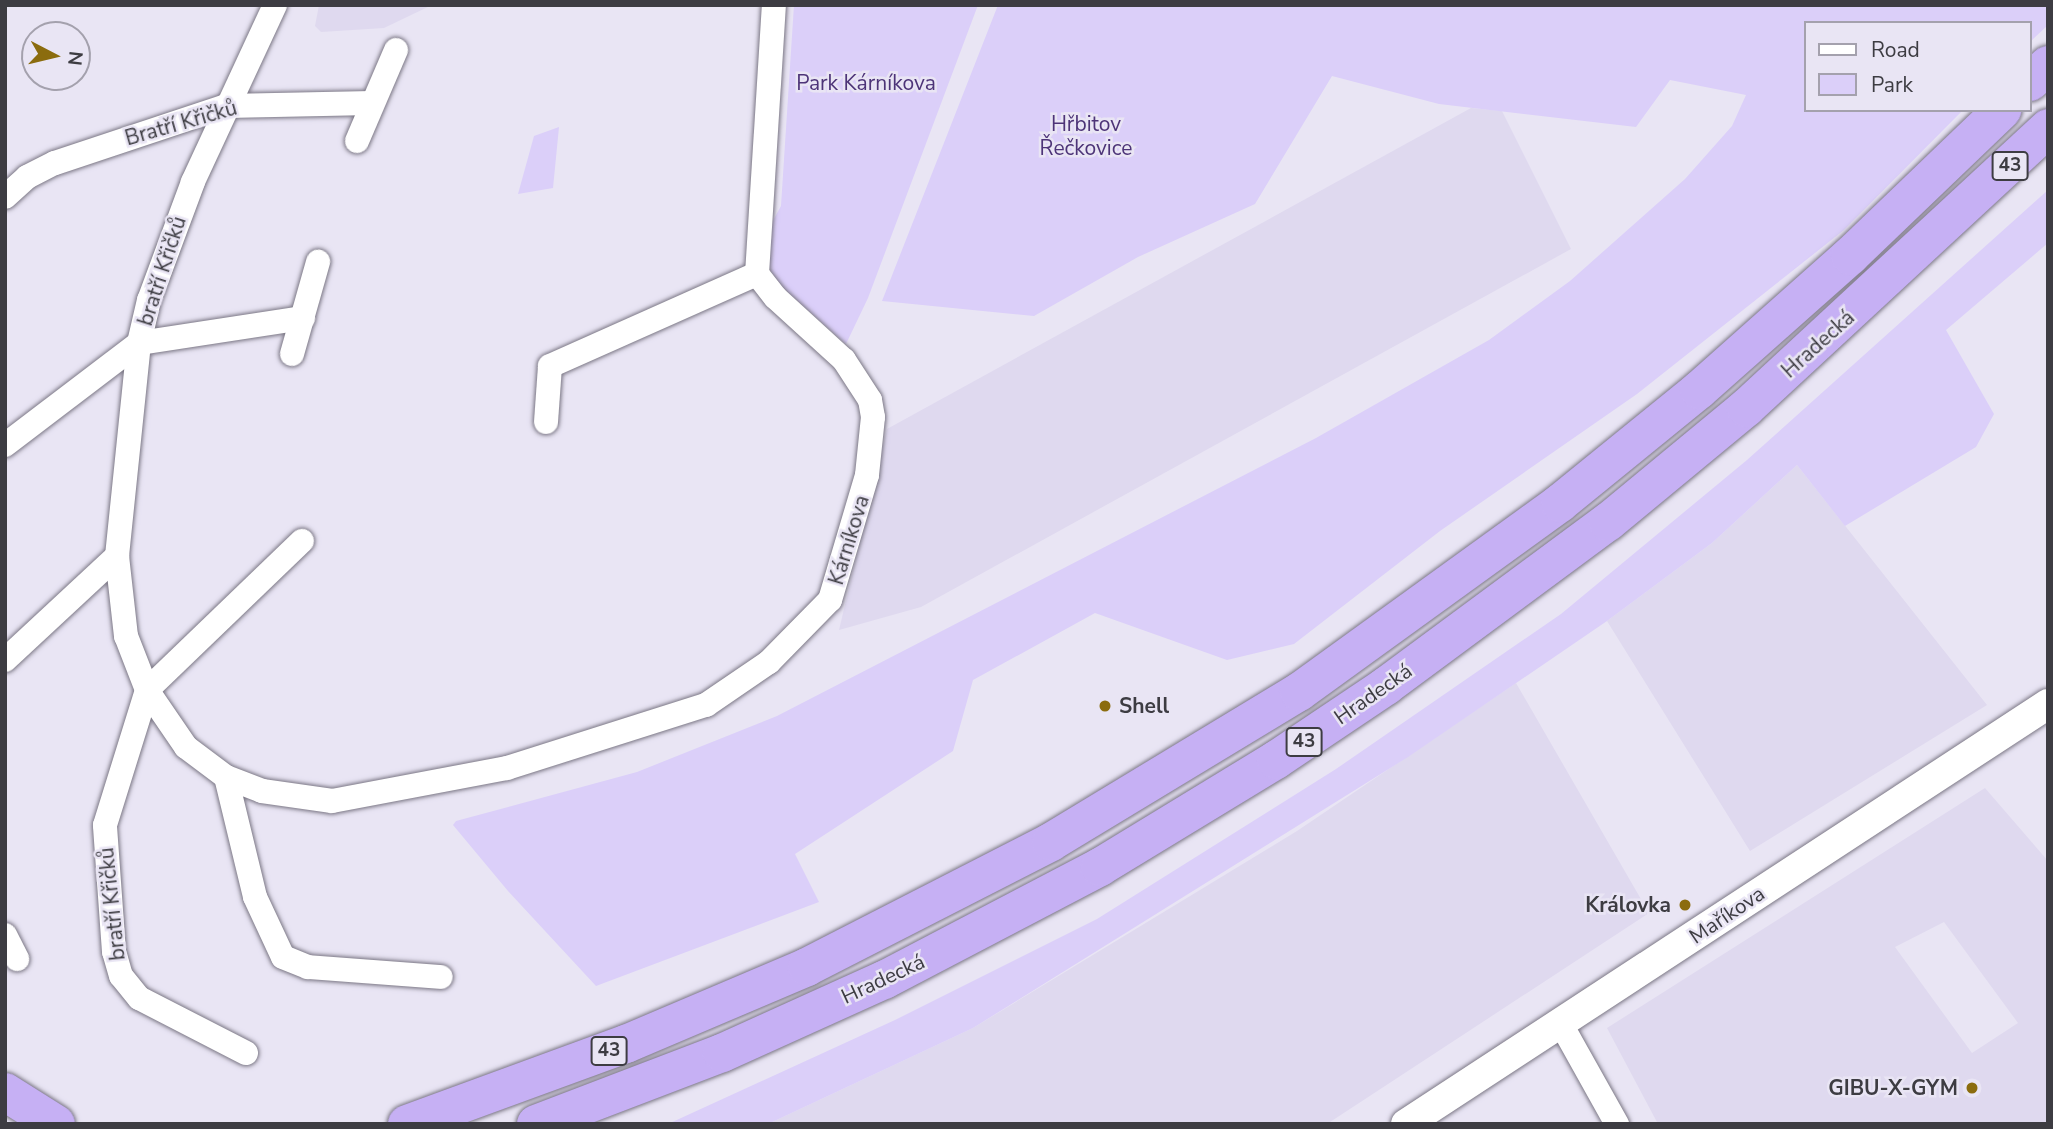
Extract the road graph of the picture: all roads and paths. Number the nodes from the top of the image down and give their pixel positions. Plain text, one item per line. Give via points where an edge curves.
1 (275, 5) edge
2 (774, 5) edge
3 (396, 50) dead end
4 (2048, 65) edge
5 (2032, 80) edge
6 (372, 103) junction
7 (226, 106) junction
8 (2000, 112) edge
9 (2048, 128) edge
10 (357, 141) dead end
11 (5, 197) edge
12 (318, 262) dead end
13 (757, 274) junction
14 (303, 318) junction
15 (139, 343) junction
16 (292, 354) dead end
17 (546, 422) dead end
18 (5, 445) edge
19 (302, 541) dead end
20 (117, 556) junction
21 (5, 660) edge
22 (147, 690) junction
23 (2048, 704) edge
24 (226, 777) junction
25 (462, 777) joint
26 (5, 935) edge
27 (17, 959) dead end
28 (441, 976) dead end
29 (1561, 1024) junction
30 (246, 1053) dead end
31 (5, 1092) edge
32 (56, 1124) edge
33 (407, 1124) edge
34 (536, 1124) edge
35 (1406, 1124) edge
36 (1616, 1124) edge

1 - 7 street, bratří Křičků
2 - 13 street
3 - 6 street
4 - 5 highway
6 - 7 street, Bratří Křičků
6 - 10 street
7 - 11 street, Bratří Křičků via 55,163 27,177
7 - 15 street, bratří Křičků via 160,268
8 - 33 highway, 43 via 1850,256 1699,390 1560,503 1408,617 1222,741 1062,835 807,967 626,1044
9 - 34 highway, Hradecká / 43 via 1746,408 1608,522 1386,686 1276,760 1101,867 895,974 722,1053
12 - 14 street
13 - 17 street via 550,366
13 - 25 street, Kárníkova via 775,298 845,360 870,400 867,475 830,600 769,662 706,705 507,768
14 - 15 street, Bratří Křičků
14 - 16 street
15 - 18 street, Bratří Křičků
15 - 20 street, bratří Křičků
19 - 22 street, bratří Křičků
20 - 21 street
20 - 22 street, bratří Křičků via 127,636
22 - 24 street, bratří Křičků via 186,747
22 - 30 street, bratří Křičků via 105,825 114,952 121,976 139,998
23 - 29 street, Maříkova
24 - 25 street, bratří Křičků via 261,791 332,801
24 - 28 street via 255,897 266,929 283,957 308,967
26 - 27 street
29 - 35 street, Maříkova
29 - 36 street
31 - 32 highway

